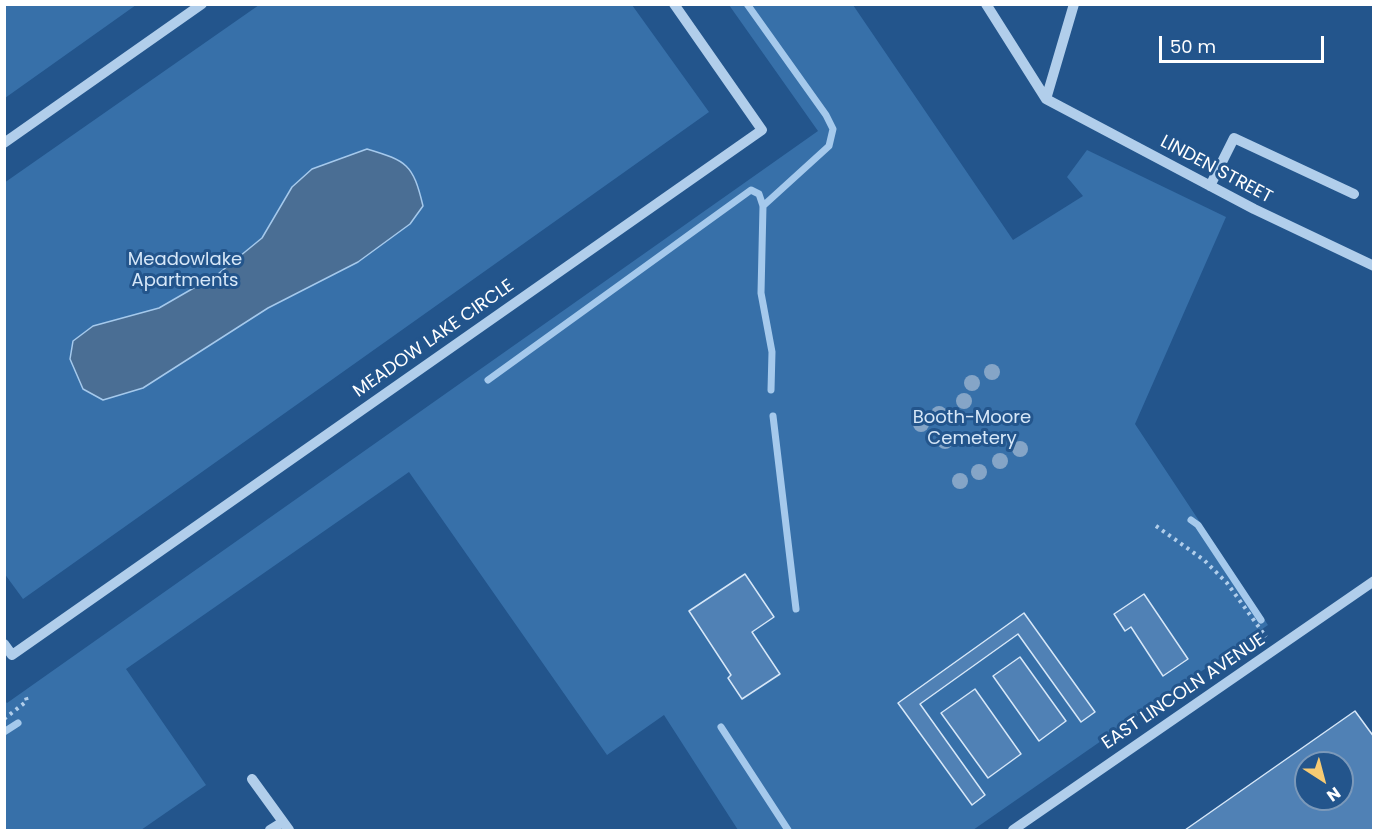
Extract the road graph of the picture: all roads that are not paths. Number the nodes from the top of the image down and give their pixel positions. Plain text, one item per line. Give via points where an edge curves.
1 (202, 4) edge
2 (674, 4) edge
3 (986, 4) edge
4 (1074, 4) edge
5 (1046, 99) junction
6 (4, 143) edge
7 (1210, 186) junction
8 (1354, 194) dead end
9 (1374, 266) edge
10 (1374, 581) edge
11 (4, 644) edge
12 (252, 779) dead end
13 (286, 826) edge
14 (270, 831) edge
15 (1013, 831) edge

1 - 6 street
2 - 11 street, MEADOW LAKE CIRCLE via 762,129 12,655
3 - 5 street
4 - 5 street
5 - 7 street, LINDEN STREET
7 - 8 street via 1234,138
7 - 9 street, LINDEN STREET
10 - 15 street, EAST LINCOLN AVENUE
12 - 13 street
13 - 14 street

